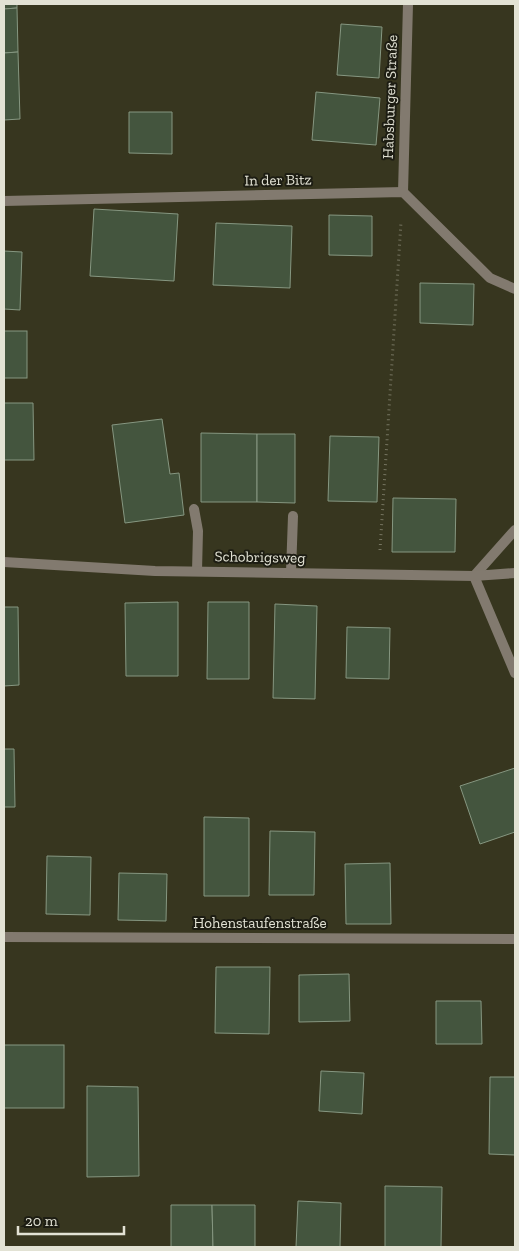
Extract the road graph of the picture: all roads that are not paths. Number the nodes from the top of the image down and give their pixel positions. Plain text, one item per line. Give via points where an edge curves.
1 (408, 4) edge
2 (403, 192) junction
3 (4, 201) edge
4 (515, 289) edge
5 (194, 509) dead end
6 (293, 516) dead end
7 (515, 530) edge
8 (4, 562) edge
9 (197, 571) junction
10 (291, 572) junction
11 (515, 573) edge
12 (474, 576) junction
13 (515, 673) edge
14 (4, 937) edge
15 (515, 939) edge

1 - 2 street, Habsburger Straße
2 - 3 street, In der Bitz
2 - 4 street via 490,278
5 - 9 street via 198,531
6 - 10 street
7 - 12 street
8 - 9 street, Schobrigsweg
9 - 10 street, Schobrigsweg
10 - 12 street, Schobrigsweg
11 - 12 street, Schobrigsweg
12 - 13 street
14 - 15 street, Hohenstaufenstraße

